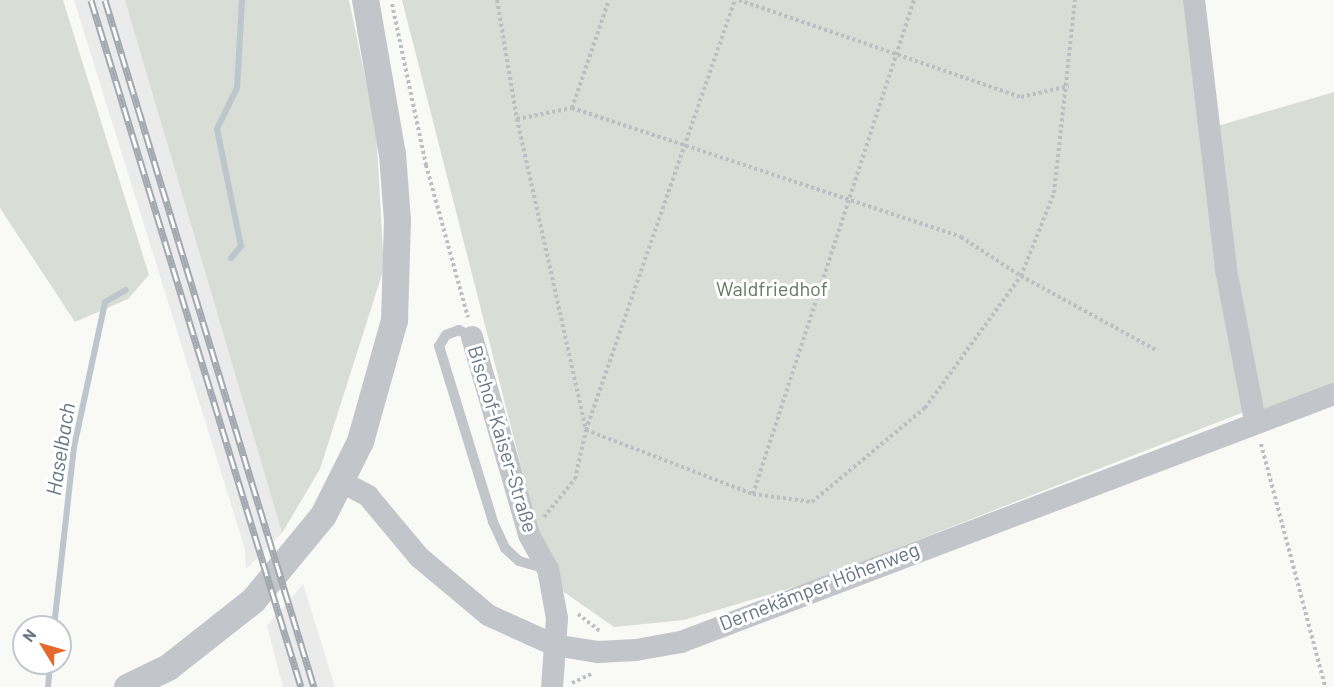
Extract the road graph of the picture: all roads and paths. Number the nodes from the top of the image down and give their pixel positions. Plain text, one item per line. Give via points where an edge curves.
1 (365, 0) edge
2 (391, 0) edge
3 (497, 0) edge
4 (609, 0) edge
5 (737, 0) edge
6 (914, 0) edge
7 (1075, 0) edge
8 (1194, 0) edge
9 (897, 52) junction
10 (1069, 86) junction
11 (572, 108) junction
12 (517, 119) junction
13 (686, 142) junction
14 (846, 201) junction
15 (1022, 276) junction
16 (472, 337) junction
17 (1158, 351) dead end
18 (1334, 394) edge
19 (1255, 420) junction
20 (586, 430) junction
21 (342, 482) junction
22 (753, 494) junction
23 (530, 535) junction
24 (548, 569) junction
25 (554, 645) junction
26 (127, 687) edge
27 (552, 687) edge
28 (1325, 687) edge

1 - 21 street via 392,154 394,320 382,379
2 - 16 path via 426,165
3 - 12 path
4 - 11 path
5 - 9 path
5 - 13 path
6 - 9 path
7 - 10 path
8 - 19 street via 1226,270
9 - 10 path via 1021,97
9 - 14 path
10 - 15 path via 1054,193
11 - 12 path
11 - 13 path
12 - 20 path
13 - 14 path
13 - 20 path
14 - 15 path via 961,237
14 - 22 path
15 - 17 path
15 - 22 path via 925,408 812,502
16 - 23 street, Bischof-Kaiser-Straße
16 - 24 lane via 459,330 446,335 439,346 493,522 505,548 519,561
18 - 19 street, Dernekämper Höhenweg
19 - 25 street, Dernekämper Höhenweg via 681,642 598,652
19 - 28 path
20 - 22 path
20 - 23 path via 575,479
21 - 25 street, Dernekämper Höhenweg via 368,496 419,557 488,615
21 - 26 street via 323,515 253,600 168,667
23 - 24 street, Bischof-Kaiser-Straße
24 - 25 street, Bischof-Kaiser-Straße via 557,618
25 - 27 street, Bischof-Kaiser-Straße

